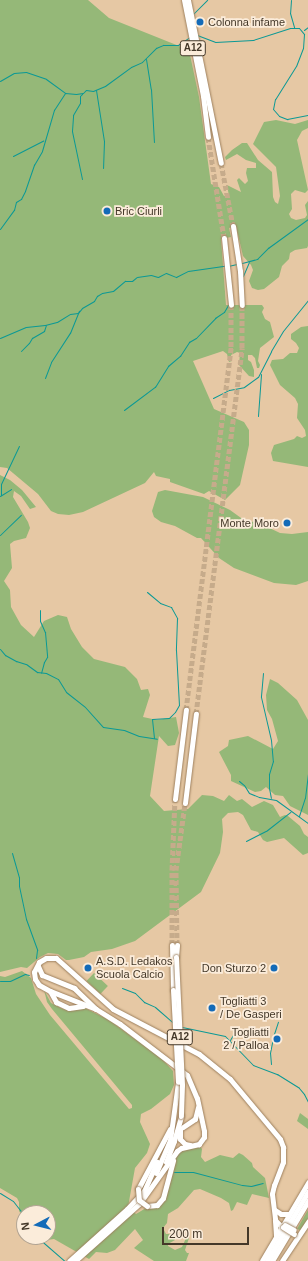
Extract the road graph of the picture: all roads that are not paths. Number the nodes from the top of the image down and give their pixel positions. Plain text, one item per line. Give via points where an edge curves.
1 (184, 0) edge
2 (188, 0) edge
3 (205, 96) junction
4 (208, 137) tunnel mouth
5 (220, 163) tunnel mouth
6 (233, 226) tunnel mouth
7 (224, 238) tunnel mouth
8 (232, 305) tunnel mouth
9 (242, 305) tunnel mouth
10 (186, 710) tunnel mouth
11 (196, 714) tunnel mouth
12 (175, 799) tunnel mouth
13 (185, 803) tunnel mouth
14 (175, 945) tunnel mouth
15 (174, 957) junction
16 (37, 965) junction
17 (96, 1009) junction
18 (197, 1098) junction
19 (181, 1116) junction
20 (174, 1119) junction
21 (183, 1127) dead end
22 (199, 1144) junction
23 (174, 1155) junction
24 (157, 1162) tunnel mouth
25 (160, 1174) junction
26 (308, 1183) edge
27 (144, 1190) junction
28 (308, 1192) edge
29 (273, 1200) junction
30 (308, 1201) edge
31 (275, 1210) junction
32 (289, 1214) junction
33 (275, 1220) junction
34 (308, 1222) edge
35 (283, 1225) junction
36 (276, 1236) junction
37 (300, 1236) junction
38 (69, 1261) edge
39 (75, 1261) edge
40 (262, 1261) edge
41 (267, 1261) edge
42 (272, 1261) edge
43 (282, 1261) edge

1 - 3 highway, A12
2 - 3 highway, A12
3 - 4 highway, A12
3 - 5 highway, A12
6 - 9 highway
7 - 8 highway
10 - 12 highway
11 - 13 highway
14 - 15 highway, A12
15 - 19 highway, A12, bridge via 182,1085
15 - 20 highway, A12, bridge via 178,1082
16 - 17 highway via 42,975 74,988
16 - 17 highway via 35,979 40,985
16 - 29 highway via 46,958 56,958 113,1009 198,1054 225,1074 280,1139 284,1155 274,1185
17 - 18 highway via 187,1075
18 - 21 highway via 197,1116
18 - 22 highway via 204,1131 204,1137
19 - 22 highway via 182,1142
19 - 25 highway, A12
20 - 23 highway, bridge via 167,1138 138,1189 139,1200 147,1206 157,1205 163,1198
20 - 27 highway, A12 via 164,1156
22 - 23 highway via 181,1148
23 - 25 highway
24 - 27 highway
25 - 39 highway, A12 via 139,1204
26 - 32 main road
27 - 38 highway, A12 via 128,1209
28 - 41 main road
29 - 31 highway
29 - 33 highway
30 - 42 main road
31 - 32 highway via 281,1214
31 - 35 highway
32 - 35 main road
33 - 35 highway
33 - 36 highway
34 - 37 main road
35 - 36 main road
35 - 37 main road, bridge
36 - 40 main road
37 - 43 main road

